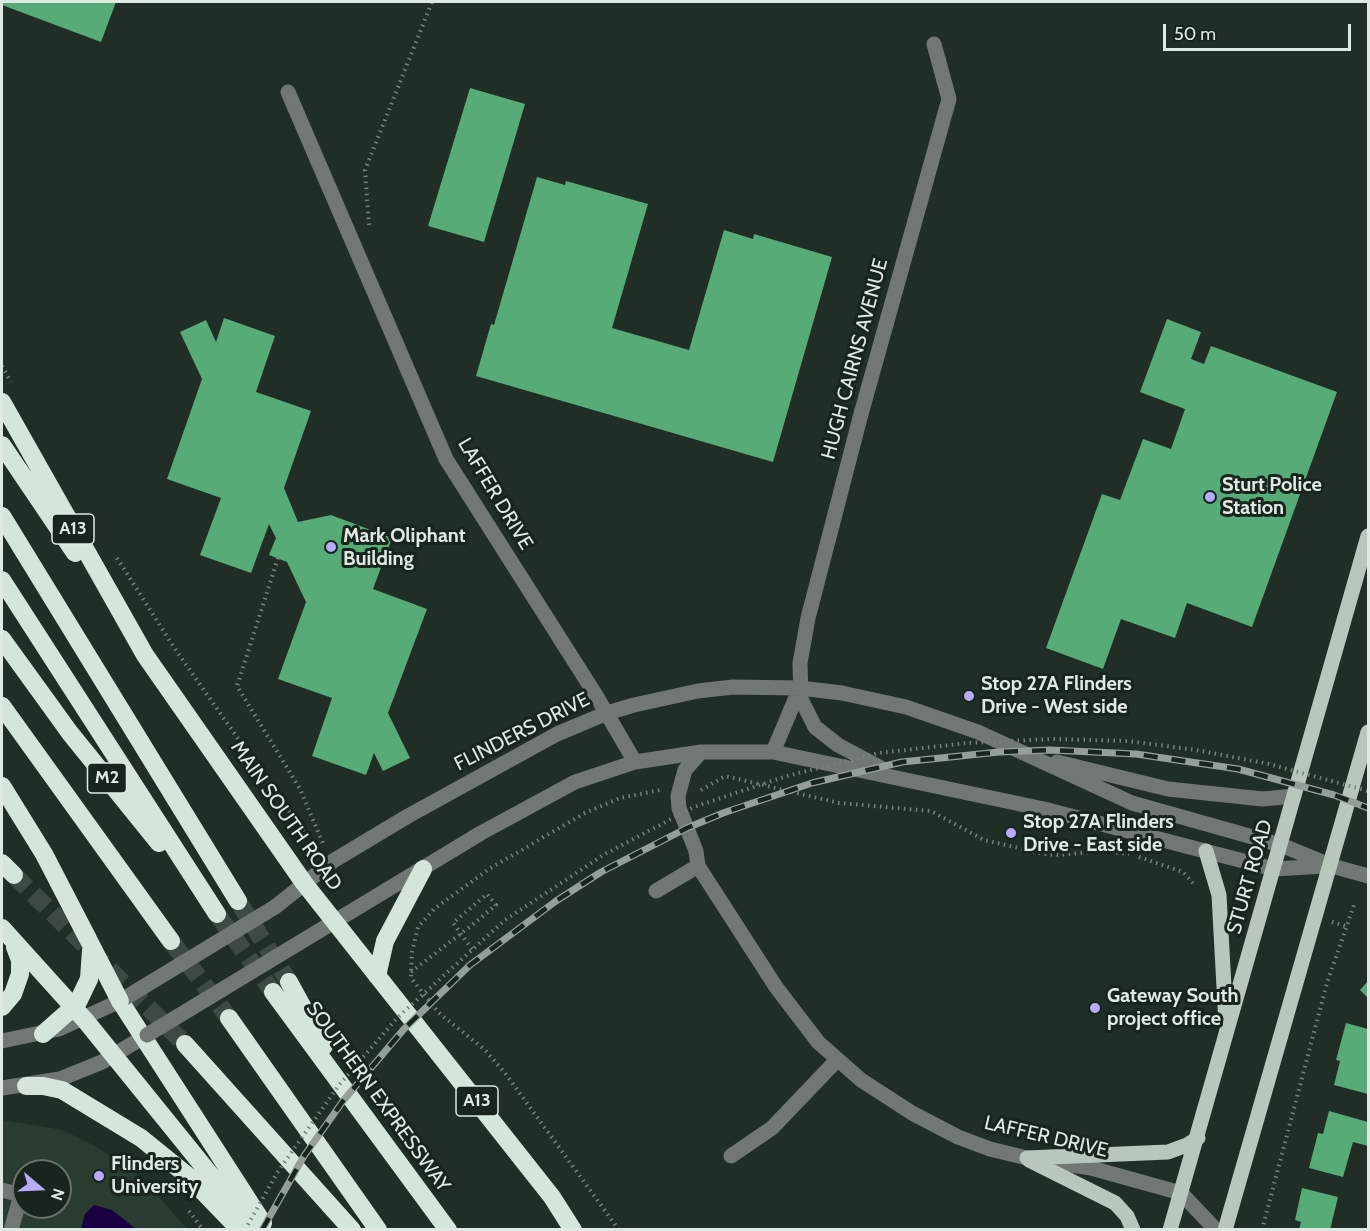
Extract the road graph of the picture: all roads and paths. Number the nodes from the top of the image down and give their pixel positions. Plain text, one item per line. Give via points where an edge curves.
1 (432, 2) edge
2 (934, 44) dead end
3 (288, 92) dead end
4 (369, 237) dead end
5 (2, 366) edge
6 (15, 389) dead end
7 (2, 402) edge
8 (2, 445) edge
9 (2, 516) edge
10 (1368, 536) edge
11 (115, 554) dead end
12 (278, 558) dead end
13 (2, 580) edge
14 (2, 639) edge
15 (145, 655) junction
16 (800, 688) junction
17 (2, 706) edge
18 (607, 713) junction
19 (1368, 732) edge
20 (701, 752) junction
21 (773, 752) junction
22 (1030, 755) junction
23 (635, 762) junction
24 (899, 777) junction
25 (2, 786) edge
26 (1368, 791) edge
27 (1294, 796) junction
28 (1281, 845) junction
29 (1206, 851) junction
30 (318, 853) dead end
31 (329, 855) junction
32 (698, 866) junction
33 (1332, 866) junction
34 (1274, 868) junction
35 (423, 869) junction
36 (1368, 876) edge
37 (304, 884) junction
38 (656, 891) dead end
39 (238, 901) tunnel mouth
40 (1354, 905) dead end
41 (334, 922) junction
42 (5, 931) edge
43 (87, 937) junction
44 (171, 941) tunnel mouth
45 (472, 949) dead end
46 (411, 972) dead end
47 (377, 976) junction
48 (281, 987) tunnel mouth
49 (117, 1003) junction
50 (2, 1007) edge
51 (79, 1013) junction
52 (228, 1018) tunnel mouth
53 (43, 1034) joint
54 (1227, 1036) junction
55 (144, 1037) junction
56 (2, 1041) edge
57 (185, 1044) tunnel mouth
58 (114, 1055) junction
59 (837, 1060) junction
60 (26, 1086) junction
61 (2, 1088) edge
62 (1198, 1138) junction
63 (731, 1156) dead end
64 (1027, 1158) junction
65 (2, 1190) edge
66 (1181, 1193) junction
67 (11, 1230) edge
68 (240, 1230) edge
69 (245, 1230) edge
70 (255, 1230) edge
71 (268, 1230) edge
72 (352, 1230) edge
73 (378, 1230) edge
74 (448, 1230) edge
75 (573, 1230) edge
76 (1132, 1230) edge
77 (1170, 1230) edge
78 (1216, 1230) edge
79 (1225, 1230) edge
80 (1262, 1230) edge

1 - 4 path via 365,170
2 - 16 street, HUGH CAIRNS AVENUE via 949,99 808,618
3 - 18 street, LAFFER DRIVE via 446,459
5 - 6 path
7 - 15 highway, MAIN SOUTH ROAD / A13
8 - 15 highway
9 - 39 highway
10 - 27 main road, STURT ROAD
11 - 30 path via 175,649
12 - 31 path via 237,686 300,789
13 - 14 highway, M2 via 217,914 70,733
15 - 37 highway, MAIN SOUTH ROAD / A13
16 - 18 street, FLINDERS DRIVE via 698,691
16 - 21 street
16 - 22 street, FLINDERS DRIVE via 906,706
16 - 24 street via 809,717 825,735
17 - 44 highway, M2
18 - 23 street, LAFFER DRIVE
18 - 31 street, FLINDERS DRIVE via 538,744
19 - 33 main road
20 - 21 street
20 - 23 street
20 - 32 street, LAFFER DRIVE via 685,770 678,796
21 - 24 street
22 - 27 street via 1168,789 1254,798
22 - 28 street, FLINDERS DRIVE via 1132,803
23 - 35 street via 558,790
24 - 29 street
25 - 43 highway via 44,854
26 - 69 path, bridge via 1269,764 1196,750 1128,741 1053,739 879,753 787,776 694,807 605,854 505,920 397,1018 339,1085 277,1173
27 - 28 main road, STURT ROAD
28 - 33 street, FLINDERS DRIVE
28 - 34 main road, STURT ROAD
29 - 34 street
29 - 54 main road via 1219,895
31 - 37 street, FLINDERS DRIVE
32 - 38 street
32 - 59 street, LAFFER DRIVE via 786,1001
33 - 34 street
33 - 36 street
33 - 79 main road
34 - 54 main road, STURT ROAD
35 - 41 street
35 - 47 highway via 385,941
37 - 41 highway, MAIN SOUTH ROAD / A13
37 - 49 street, FLINDERS DRIVE, bridge via 275,907
40 - 80 path via 1327,983
41 - 47 highway, MAIN SOUTH ROAD / A13
41 - 55 street, bridge
42 - 50 highway via 21,966 16,987
42 - 51 highway
43 - 49 highway, bridge
43 - 51 highway, bridge via 92,958
45 - 46 path via 466,940 459,932 453,923 487,894 496,905 488,912 472,924 463,931 454,938
47 - 75 highway, MAIN SOUTH ROAD / A13 via 552,1197
48 - 74 highway, SOUTHERN EXPRESSWAY via 366,1122
49 - 51 street, FLINDERS DRIVE
49 - 55 highway
51 - 53 highway
51 - 58 highway
52 - 73 highway
53 - 56 street
54 - 62 main road, STURT ROAD
55 - 58 street
55 - 71 highway
57 - 72 highway
58 - 60 street via 60,1079
58 - 70 highway
59 - 63 street via 772,1128
59 - 64 street, LAFFER DRIVE via 877,1091 940,1129
60 - 61 street
60 - 68 highway via 62,1090 141,1138 188,1176
62 - 64 main road via 1168,1152
62 - 66 main road, STURT ROAD
64 - 66 street, LAFFER DRIVE via 1092,1168
64 - 76 main road via 1115,1203 1127,1216
65 - 67 street via 21,1195
66 - 77 main road, STURT ROAD
66 - 78 street

